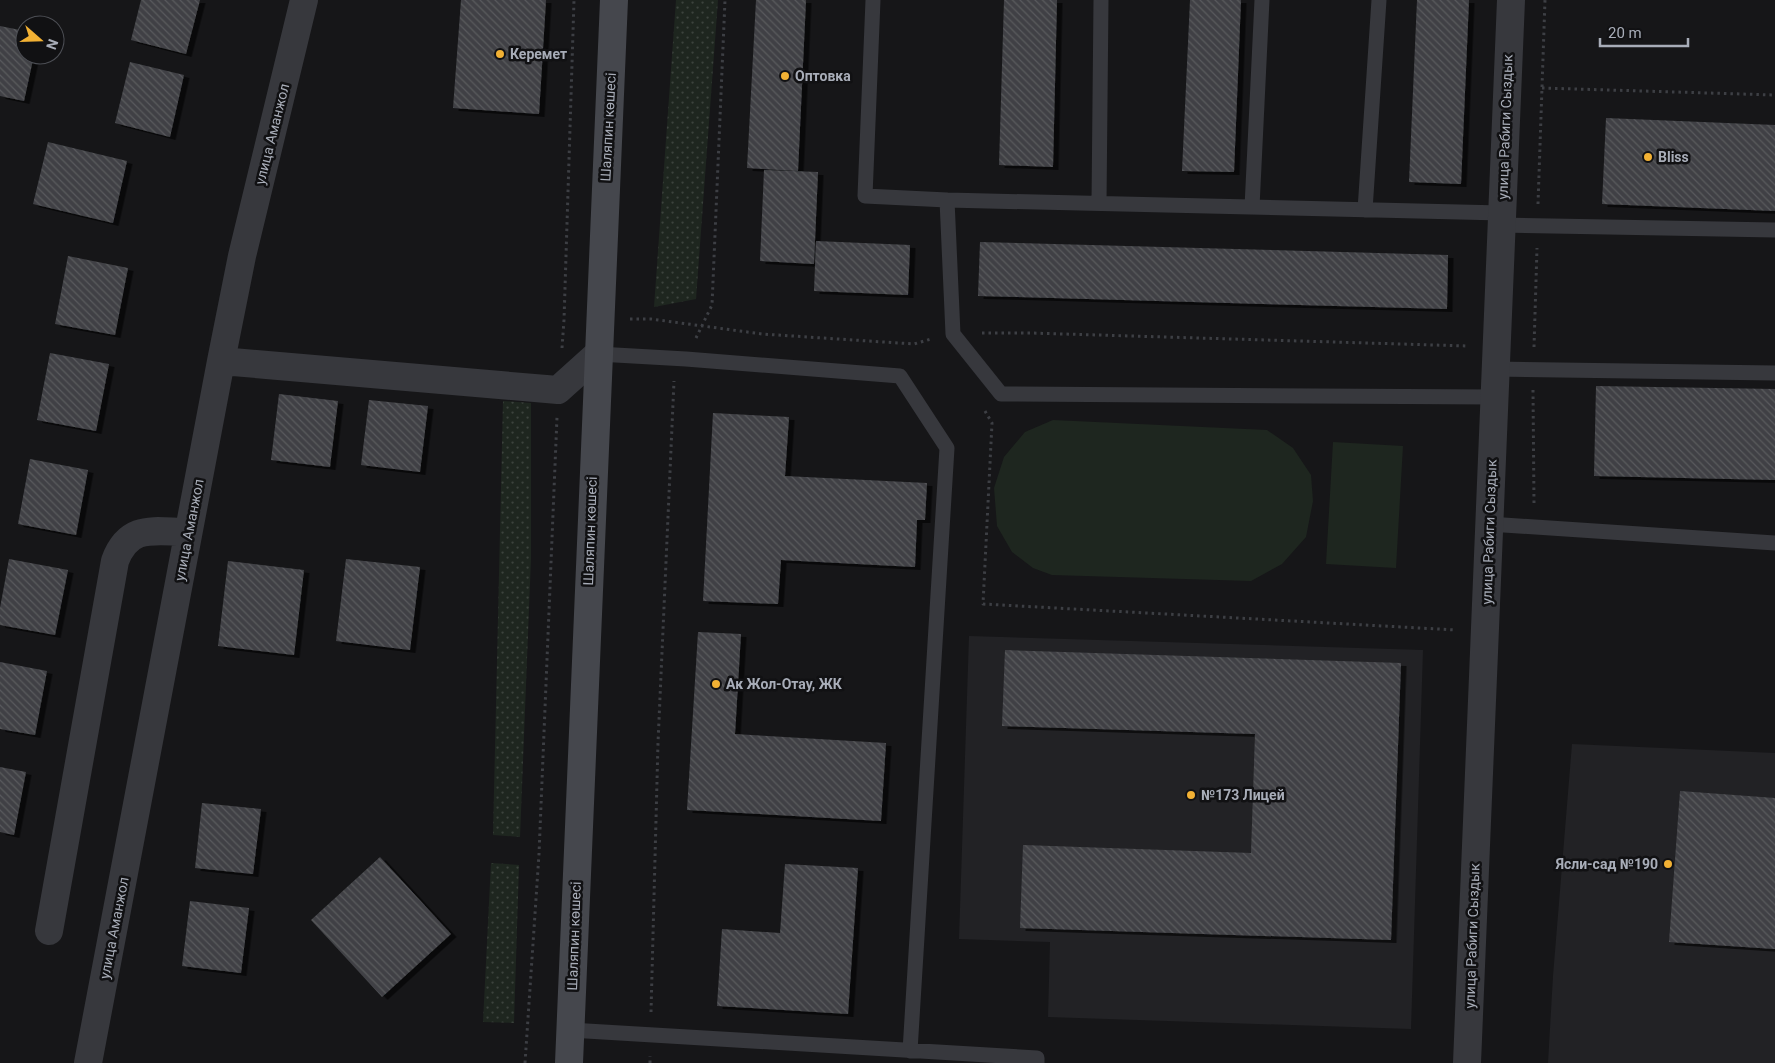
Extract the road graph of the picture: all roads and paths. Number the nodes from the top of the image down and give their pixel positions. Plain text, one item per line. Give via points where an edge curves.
1 (304, 0) edge
2 (574, 0) edge
3 (614, 0) edge
4 (725, 0) edge
5 (873, 0) edge
6 (1101, 0) edge
7 (1262, 0) edge
8 (1379, 0) edge
9 (1511, 0) edge
10 (1545, 0) edge
11 (1542, 88) junction
12 (1775, 95) edge
13 (948, 200) junction
14 (1098, 204) junction
15 (1252, 207) junction
16 (1365, 210) junction
17 (1502, 219) junction
18 (1538, 226) junction
19 (1775, 230) edge
20 (564, 320) junction
21 (600, 320) junction
22 (701, 326) junction
23 (953, 334) junction
24 (598, 354) junction
25 (686, 358) junction
26 (1496, 358) junction
27 (221, 361) junction
28 (1533, 370) junction
29 (1775, 372) edge
30 (558, 390) junction
31 (1494, 397) junction
32 (983, 407) dead end
33 (1489, 524) junction
34 (1535, 526) junction
35 (188, 532) junction
36 (1775, 543) edge
37 (1464, 630) dead end
38 (49, 931) dead end
39 (570, 1030) junction
40 (650, 1036) junction
41 (910, 1051) junction
42 (88, 1063) edge
43 (525, 1063) edge
44 (568, 1063) edge
45 (650, 1063) edge
46 (1037, 1063) edge
47 (1467, 1063) edge

1 - 27 street, улица Аманжол via 242,256
2 - 20 path
3 - 21 main road, Шаляпин көшесі
4 - 22 path via 712,305
5 - 13 lane via 865,196
6 - 14 lane
7 - 15 lane
8 - 16 lane
9 - 17 street, улица Рабиги Сыздык
10 - 11 path
11 - 12 path
11 - 18 path
13 - 14 lane
13 - 23 lane
14 - 15 lane
15 - 16 lane
16 - 17 lane
17 - 18 lane
17 - 26 street, улица Рабиги Сыздык
18 - 19 lane
18 - 28 path
20 - 21 path
20 - 30 path
21 - 22 path via 651,319
21 - 24 main road, Шаляпин көшесі
22 - 23 path via 762,334 914,344
22 - 25 path
23 - 26 path via 1030,333
23 - 31 lane via 1002,394
24 - 25 lane
24 - 30 street
24 - 39 main road, Шаляпин көшесі
25 - 40 path via 674,381 658,743
25 - 41 lane via 900,376 947,448
26 - 28 lane
26 - 31 street, улица Рабиги Сыздык
27 - 30 street
27 - 35 street, улица Аманжол
28 - 29 lane
28 - 34 path
30 - 43 path via 539,854
31 - 33 street, улица Рабиги Сыздык
32 - 37 path via 992,423 983,604
33 - 34 lane
33 - 47 street, улица Рабиги Сыздык
34 - 36 lane
35 - 38 street via 136,534 120,548 115,561
35 - 42 street, улица Аманжол
39 - 40 lane
39 - 44 main road, Шаляпин көшесі
40 - 41 lane
40 - 45 path
41 - 46 lane via 1037,1058

